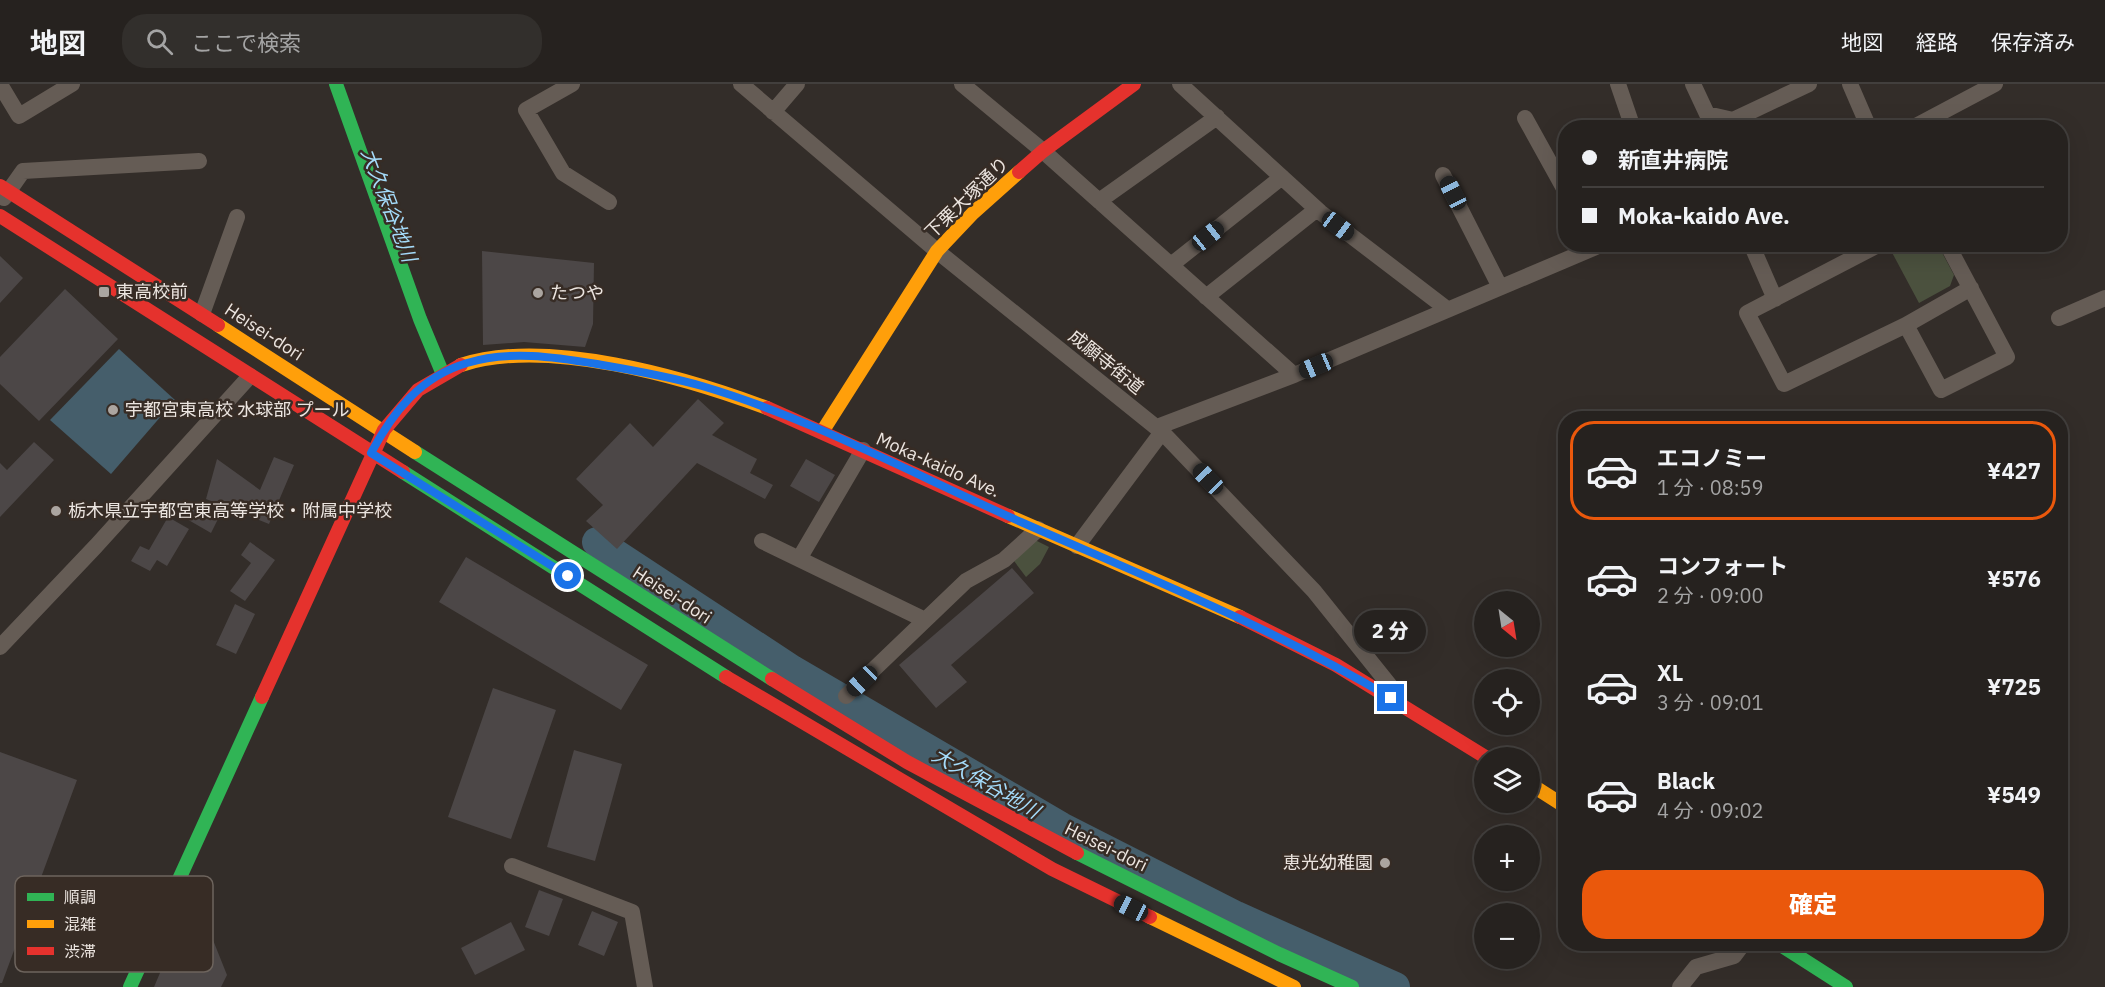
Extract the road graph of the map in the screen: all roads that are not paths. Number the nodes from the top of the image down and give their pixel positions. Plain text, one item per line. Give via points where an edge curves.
1 (72, 84) edge
2 (336, 84) edge
3 (572, 84) edge
4 (741, 84) edge
5 (797, 84) edge
6 (962, 84) edge
7 (1134, 84) edge
8 (1180, 84) edge
9 (1618, 84) edge
10 (1693, 84) edge
11 (1809, 84) edge
12 (1850, 84) edge
13 (1995, 84) edge
14 (2, 86) edge
15 (1788, 88) edge
16 (773, 112) junction
17 (1217, 117) junction
18 (1525, 118) dead end
19 (1630, 120) edge
20 (1866, 120) edge
21 (1927, 120) edge
22 (1043, 151) junction
23 (199, 161) dead end
24 (1443, 175) dead end
25 (1282, 177) junction
26 (1558, 178) edge
27 (2, 194) edge
28 (1099, 201) junction
29 (609, 202) dead end
30 (1317, 209) junction
31 (0, 216) edge
32 (237, 217) dead end
33 (937, 251) junction
34 (1582, 252) edge
35 (1754, 252) edge
36 (1865, 252) edge
37 (1951, 252) edge
38 (1171, 266) junction
39 (1500, 287) junction
40 (1971, 288) junction
41 (1206, 297) junction
42 (2105, 298) edge
43 (1775, 299) junction
44 (1447, 309) junction
45 (202, 314) junction
46 (2059, 318) dead end
47 (1906, 325) junction
48 (442, 372) junction
49 (1294, 375) junction
50 (250, 376) junction
51 (1159, 429) junction
52 (384, 430) junction
53 (822, 432) junction
54 (863, 450) junction
55 (371, 453) junction
56 (1038, 529) junction
57 (762, 541) dead end
58 (1077, 546) junction
59 (799, 559) junction
60 (926, 620) junction
61 (0, 647) edge
62 (846, 696) dead end
63 (1409, 709) junction
64 (1474, 749) edge
65 (1540, 790) edge
66 (1558, 802) edge
67 (512, 866) dead end
68 (180, 876) edge
69 (1738, 951) edge
70 (1790, 951) edge
71 (137, 972) edge
72 (130, 987) edge
73 (645, 987) edge
74 (1294, 987) edge
75 (1352, 987) edge
76 (1680, 987) edge
77 (1846, 987) edge

1 - 14 street via 19,116
2 - 48 main road
3 - 29 street via 526,110 563,173
4 - 16 street, 成願寺街道
5 - 16 street
6 - 22 street
7 - 22 main road, 下栗大塚通り
8 - 17 street
9 - 19 street
10 - 15 street via 1707,114 1733,120
11 - 15 street
12 - 20 street
13 - 21 street
16 - 33 street, 成願寺街道
17 - 25 street
17 - 28 street
18 - 26 street
22 - 28 street
22 - 33 main road, 下栗大塚通り
23 - 27 street via 23,171
24 - 39 street
25 - 30 street
25 - 38 street
27 - 45 main road, Heisei-dori
28 - 38 street
30 - 41 street
30 - 44 street
31 - 50 main road
32 - 45 street
33 - 51 street, 成願寺街道
33 - 53 main road, 下栗大塚通り
34 - 39 street
35 - 43 street
36 - 43 street
37 - 40 street
38 - 41 street
39 - 44 street
40 - 47 street
40 - 47 street via 2007,357 1941,390
41 - 49 street
42 - 46 street
43 - 47 street via 1747,313 1784,384
44 - 49 street
45 - 52 main road, Heisei-dori
48 - 52 main road, Moka-kaido Ave. via 409,397
48 - 53 main road, Moka-kaido Ave. via 496,357 577,360 704,387
49 - 51 street
50 - 55 main road
50 - 61 street
51 - 58 street
51 - 63 street, 成願寺街道 via 1314,591
52 - 55 main road, Moka-kaido Ave.
52 - 75 main road, Heisei-dori via 906,762 1062,846
53 - 54 main road, Moka-kaido Ave.
54 - 56 main road, Moka-kaido Ave.
54 - 59 street
55 - 68 main road, Moka-kaido Ave.
55 - 74 main road via 773,707 1052,870
56 - 58 main road, Moka-kaido Ave.
56 - 60 street via 1004,560 966,581
57 - 59 street
58 - 63 main road, Moka-kaido Ave. via 1240,618 1336,666
59 - 60 street
60 - 62 street
63 - 64 main road, Moka-kaido Ave.
65 - 66 main road
67 - 73 street via 632,912
69 - 76 street via 1734,956 1696,967
70 - 77 main road
71 - 72 main road, Moka-kaido Ave.

